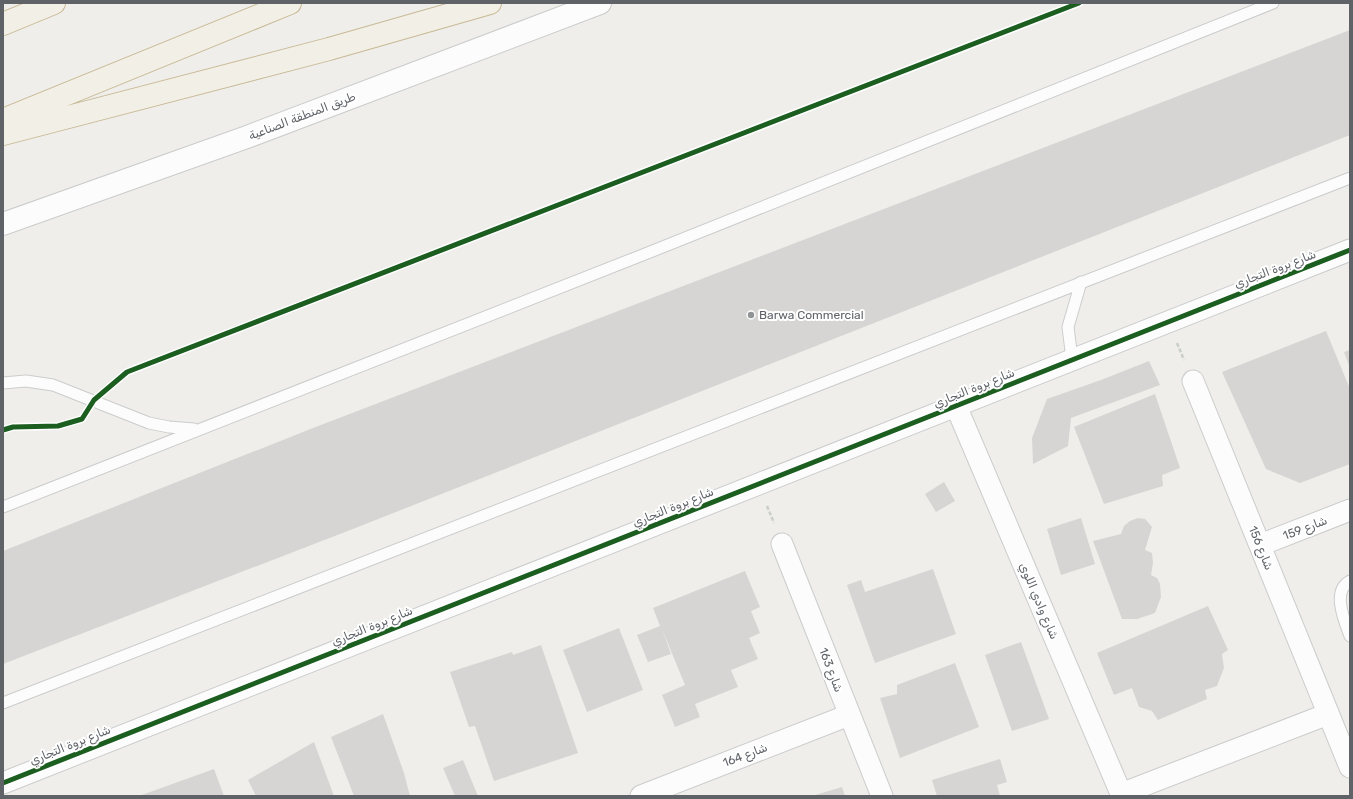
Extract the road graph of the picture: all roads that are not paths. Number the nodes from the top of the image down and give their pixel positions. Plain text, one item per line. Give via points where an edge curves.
1 (54, 3) edge
2 (290, 3) edge
3 (490, 3) edge
4 (600, 3) edge
5 (1273, 3) edge
6 (3, 24) edge
7 (3, 120) edge
8 (3, 134) edge
9 (1350, 178) edge
10 (3, 224) edge
11 (1350, 250) edge
12 (1081, 282) junction
13 (1072, 359) junction
14 (1193, 381) road end
15 (3, 383) edge
16 (956, 406) junction
17 (199, 429) junction
18 (3, 507) edge
19 (1350, 510) edge
20 (782, 544) road end
21 (1260, 545) junction
22 (1350, 581) edge
23 (1350, 636) edge
24 (3, 703) edge
25 (1328, 714) junction
26 (849, 715) junction
27 (1350, 767) edge
28 (3, 783) edge
29 (1122, 795) edge
30 (641, 796) edge
31 (882, 796) edge

1 - 6 highway
2 - 7 highway
3 - 8 highway via 329,49
4 - 10 street, طريق المنطقة الصناعية via 247,137
5 - 17 lane
9 - 12 lane
11 - 13 street, شارع بروة التجاري
12 - 13 lane via 1068,326
12 - 24 lane
13 - 16 street, شارع بروة التجاري
14 - 21 street, شارع 156
15 - 17 lane via 26,381 53,385 149,423
16 - 28 street, شارع بروة التجاري
16 - 29 street, شارع وادي اللوي
17 - 18 lane
19 - 21 street, شارع 159
20 - 26 street, شارع 163
21 - 25 street, شارع 156
22 - 23 lane via 1340,597 1340,611
25 - 27 street, شارع 156
25 - 29 street
26 - 30 street, شارع 164
26 - 31 street, شارع 163

